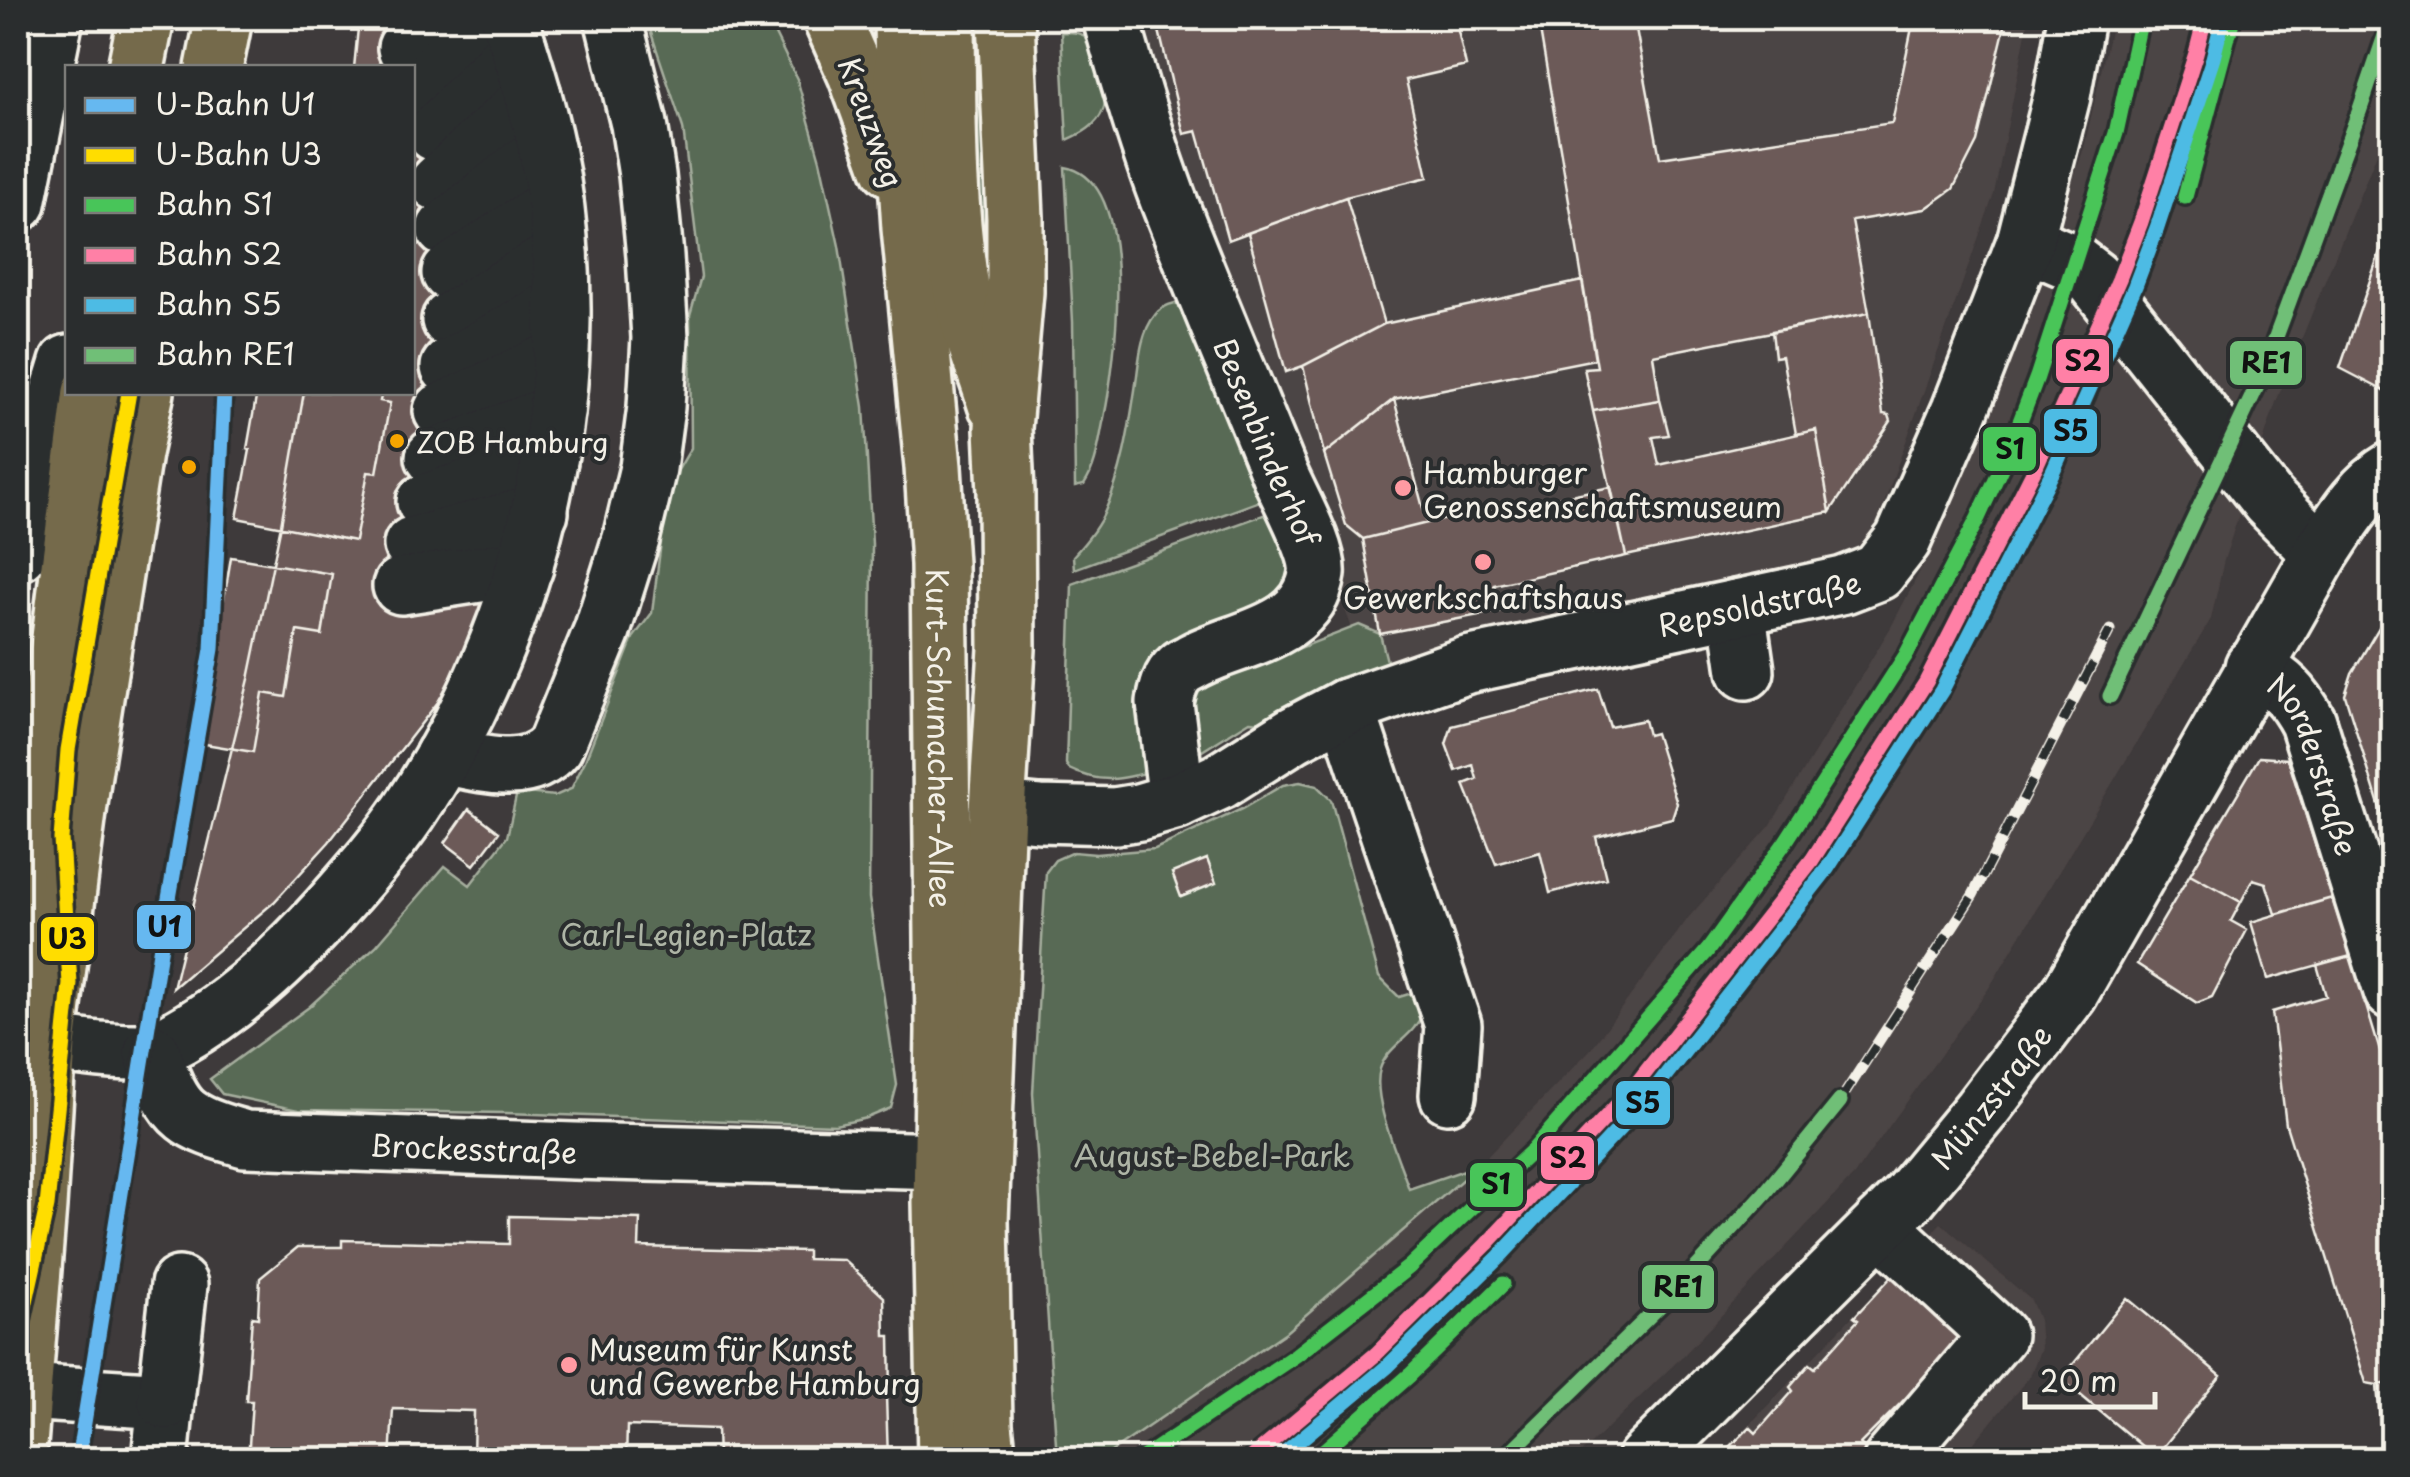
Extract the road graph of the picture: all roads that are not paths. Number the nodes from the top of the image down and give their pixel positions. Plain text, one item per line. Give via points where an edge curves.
1 (55, 18) edge
2 (146, 18) edge
3 (224, 18) edge
4 (613, 18) edge
5 (831, 18) edge
6 (902, 18) edge
7 (947, 18) edge
8 (1006, 18) edge
9 (1111, 18) edge
10 (2076, 18) edge
11 (511, 44) edge
12 (137, 65) edge
13 (215, 65) edge
14 (546, 148) junction
15 (18, 203) edge
16 (910, 228) junction
17 (2024, 242) junction
18 (558, 253) junction
19 (431, 297) edge
20 (560, 356) junction
21 (65, 374) edge
22 (91, 395) edge
23 (145, 395) edge
24 (1003, 428) junction
25 (548, 462) junction
26 (2386, 474) edge
27 (18, 553) edge
28 (2320, 553) junction
29 (525, 567) junction
30 (1737, 608) junction
31 (2254, 667) junction
32 (1746, 671) dead end
33 (1346, 707) junction
34 (443, 756) junction
35 (1177, 801) junction
36 (997, 810) junction
37 (18, 958) edge
38 (2392, 991) edge
39 (33, 1040) edge
40 (152, 1052) junction
41 (1448, 1095) dead end
42 (962, 1162) junction
43 (1880, 1226) junction
44 (179, 1285) dead end
45 (24, 1392) junction
46 (166, 1401) junction
47 (18, 1457) edge
48 (160, 1460) edge
49 (946, 1460) edge
50 (988, 1460) edge
51 (1645, 1460) edge
52 (1892, 1460) edge

1 - 15 street
2 - 12 main road
3 - 13 main road
4 - 34 street via 639,124 656,256 660,338 644,486 602,630 555,746 515,766
5 - 16 main road, Kreuzweg
6 - 16 main road, Kurt-Schumacher-Allee
7 - 24 main road, Kurt-Schumacher-Allee via 949,144 963,296
8 - 24 main road, Kurt-Schumacher-Allee via 1015,292
9 - 35 street, Besenbinderhof via 1168,198 1318,571 1299,612 1276,628 1206,654 1180,669 1168,687
10 - 17 street
11 - 14 street
11 - 19 street
11 - 19 street
14 - 18 street
14 - 19 street
16 - 42 main road, Kurt-Schumacher-Allee via 937,515 944,1031
17 - 28 street via 2093,278 2269,501
17 - 30 street, Repsoldstraße via 1903,540 1878,572
18 - 19 street
18 - 20 street
19 - 20 street
19 - 25 street
19 - 25 street
19 - 29 street
20 - 25 street
21 - 27 street
22 - 37 main road
23 - 39 main road
24 - 36 main road, Kurt-Schumacher-Allee via 1007,648
25 - 29 street
26 - 28 street, Münzstraße
28 - 31 street, Münzstraße
29 - 34 street via 474,699
30 - 32 street
30 - 33 street, Repsoldstraße via 1467,665
31 - 38 street, Norderstraße via 2290,692 2308,722
31 - 43 street, Münzstraße via 2070,993
33 - 35 street, Repsoldstraße
33 - 41 street via 1453,1025
34 - 40 street via 372,862 308,933 210,1019
35 - 36 street, Repsoldstraße via 1115,816
36 - 42 main road, Kurt-Schumacher-Allee
39 - 40 street
39 - 45 main road
40 - 42 street, Brockesstraße via 186,1115 245,1139
42 - 49 main road, Kurt-Schumacher-Allee
42 - 50 main road, Kurt-Schumacher-Allee via 981,1238
43 - 51 street, Münzstraße
43 - 52 street via 1998,1335
44 - 46 street
45 - 46 street
45 - 47 main road
46 - 48 street

